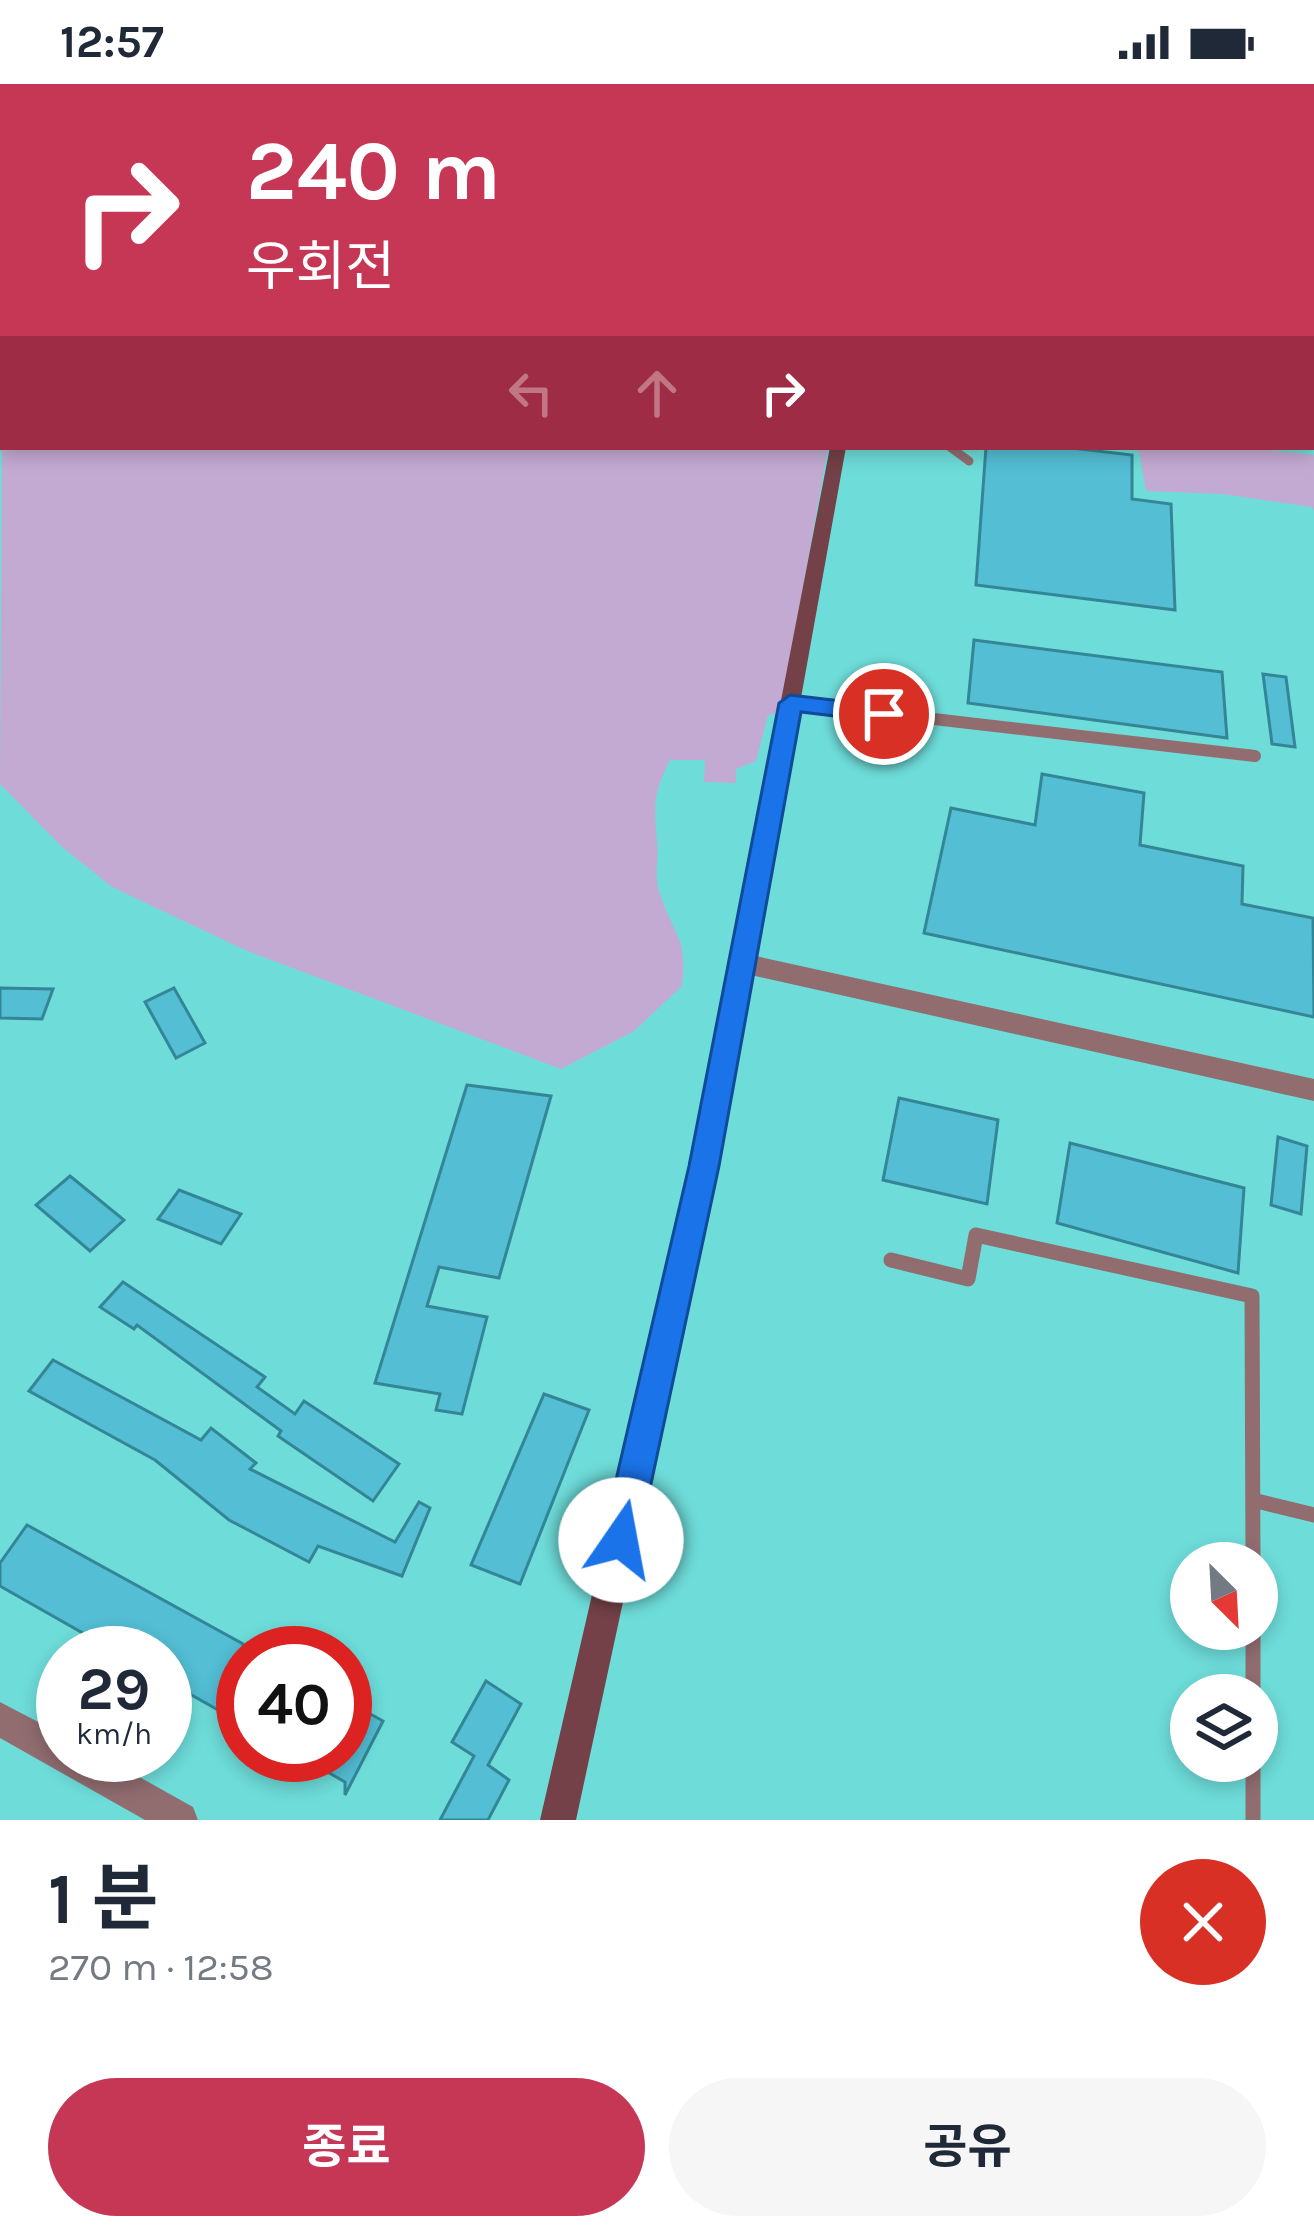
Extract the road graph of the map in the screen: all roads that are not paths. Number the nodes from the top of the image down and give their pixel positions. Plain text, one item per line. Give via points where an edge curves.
1 (837, 450) edge
2 (954, 450) edge
3 (969, 461) dead end
4 (790, 703) junction
5 (1256, 756) dead end
6 (742, 963) junction
7 (1314, 1090) edge
8 (891, 1260) dead end
9 (1253, 1500) junction
10 (1314, 1515) edge
11 (1253, 1542) edge
12 (0, 1719) edge
13 (36, 1739) edge
14 (112, 1782) edge
15 (1253, 1782) edge
16 (180, 1820) edge
17 (558, 1820) edge
18 (1253, 1820) edge

1 - 4 street
2 - 3 lane
4 - 5 lane
4 - 6 street
6 - 7 street
6 - 17 street
8 - 9 lane via 968,1279 976,1235 1252,1296
9 - 10 lane
9 - 11 lane
12 - 13 street
14 - 16 street
15 - 18 lane

